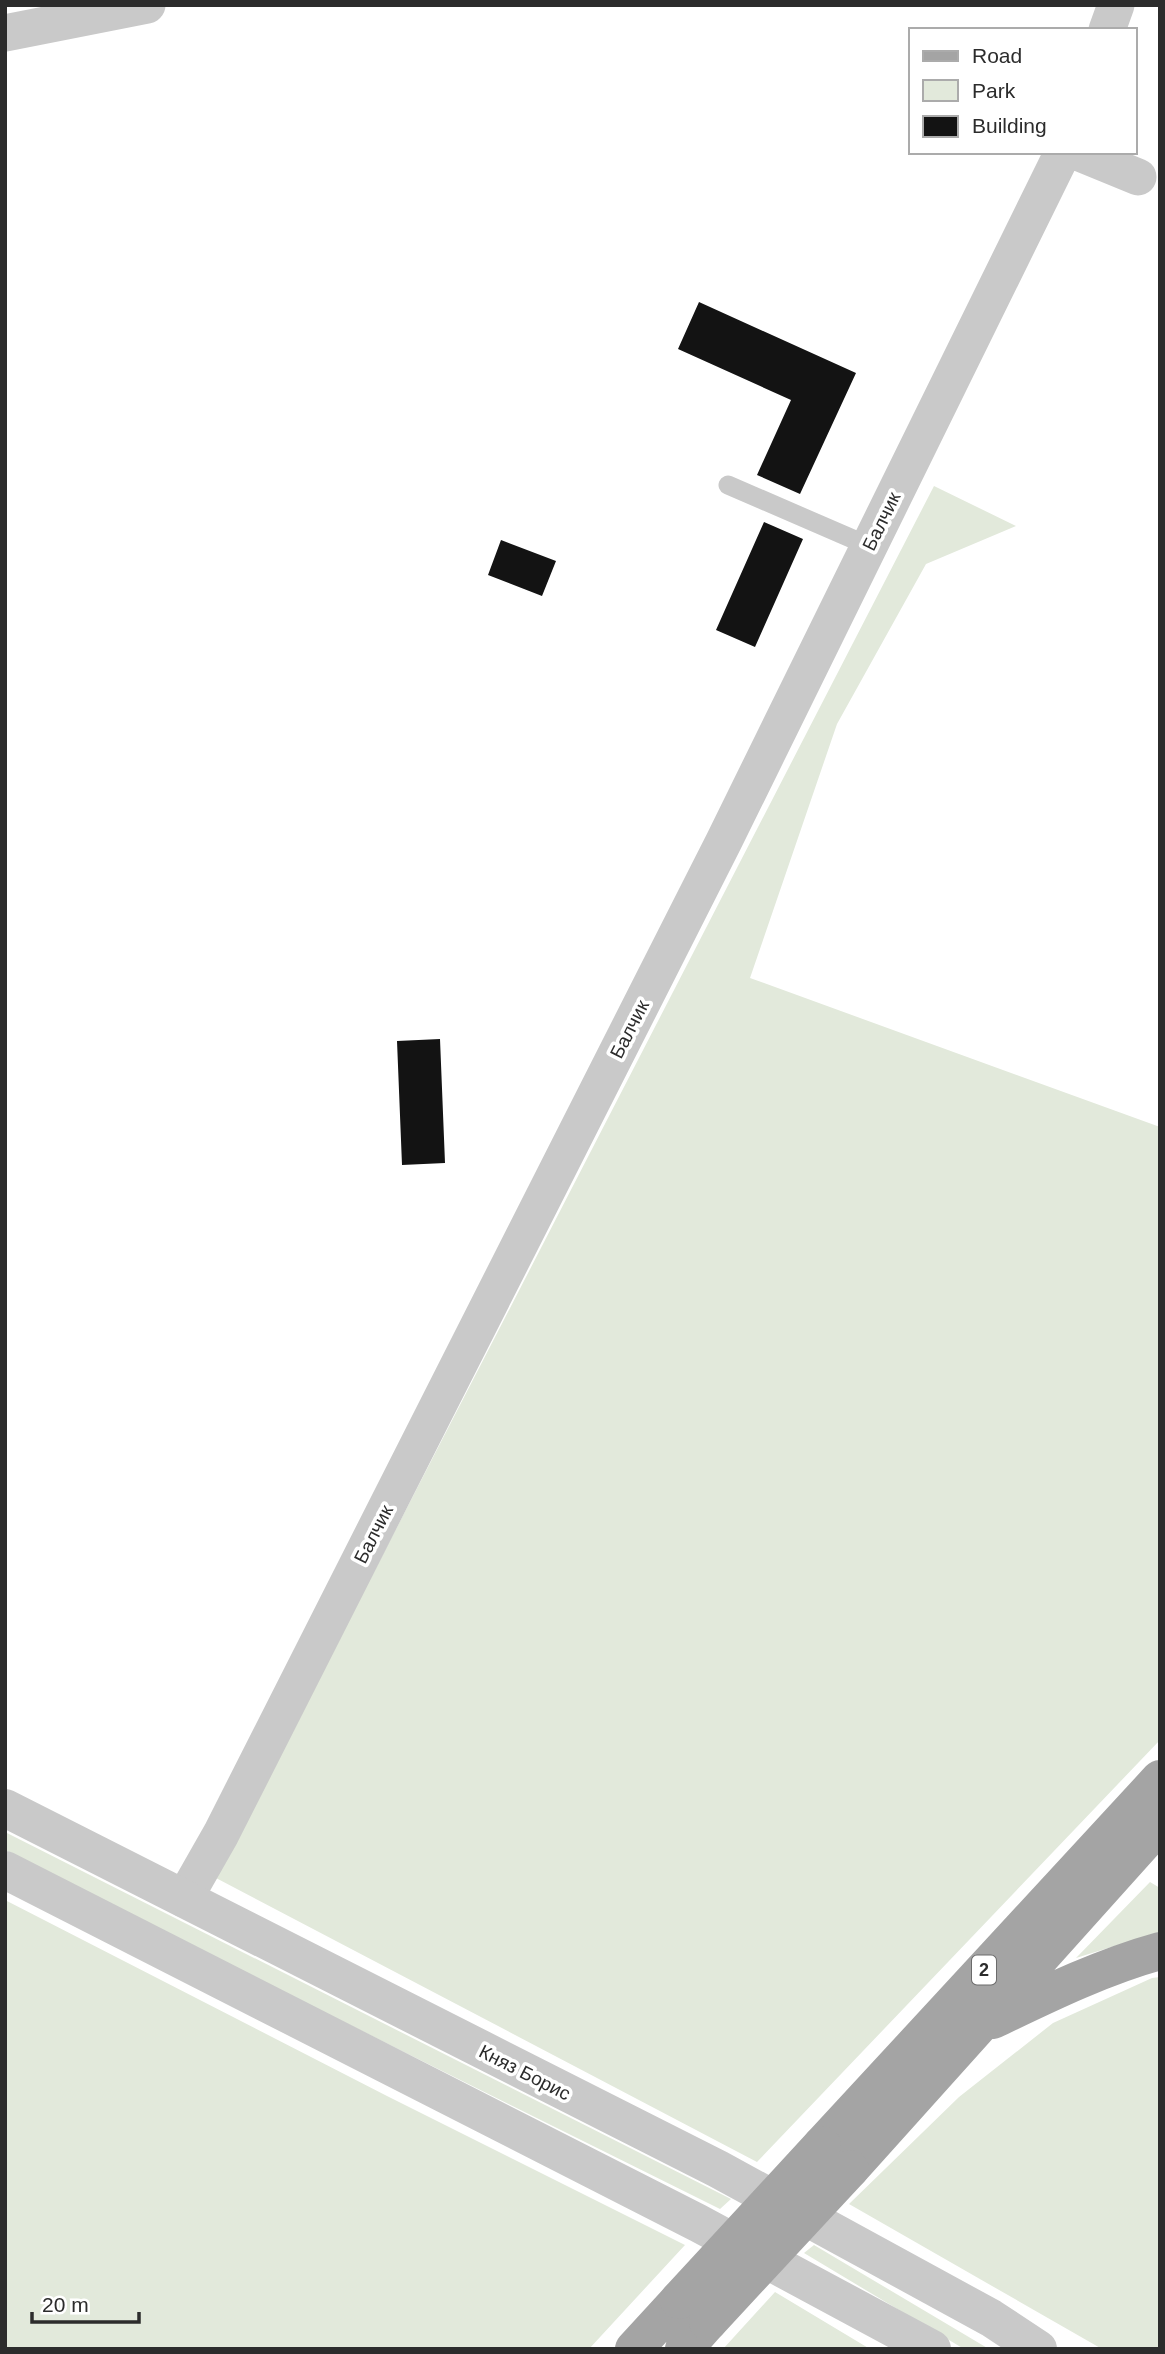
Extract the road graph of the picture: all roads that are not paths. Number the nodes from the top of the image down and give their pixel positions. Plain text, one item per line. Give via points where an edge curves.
1 (147, 5) edge
2 (1116, 5) edge
3 (90, 11) edge
4 (1108, 28) edge
5 (5, 33) edge
6 (1062, 154) edge
7 (1082, 154) edge
8 (1138, 177) dead end
9 (728, 485) dead end
10 (869, 546) junction
11 (5, 1808) edge
12 (1148, 1821) edge
13 (5, 1870) edge
14 (184, 1899) junction
15 (1160, 1951) edge
16 (975, 2028) junction
17 (836, 2157) junction
18 (690, 2324) edge
19 (634, 2349) edge
20 (932, 2349) edge
21 (1038, 2349) edge

1 - 3 street
2 - 4 street
3 - 5 street
6 - 10 street, Балчик
7 - 8 street
9 - 10 lane
10 - 14 street, Балчик via 724,841
11 - 14 street, Княз Борис
12 - 16 main road, 2
12 - 17 main road, 2
13 - 20 street via 698,2222
14 - 21 street, Княз Борис via 718,2169 991,2318
15 - 16 main road via 1061,1987
16 - 17 main road, 2
17 - 18 main road, 2, bridge
18 - 19 main road, 2

